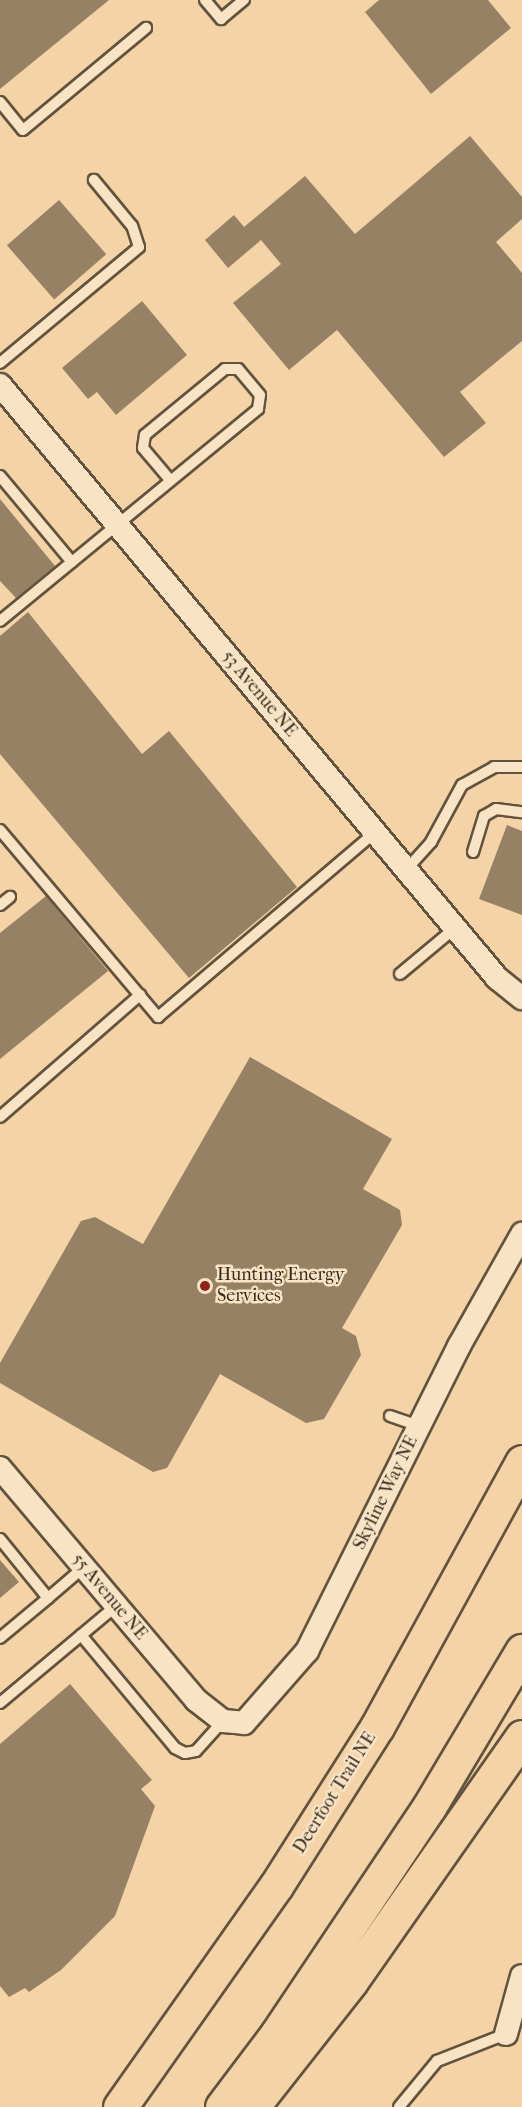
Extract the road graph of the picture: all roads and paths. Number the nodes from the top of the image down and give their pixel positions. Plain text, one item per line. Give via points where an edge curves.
1 (205, 0) edge
2 (244, 0) edge
3 (146, 28) dead end
4 (0, 102) edge
5 (94, 180) dead end
6 (0, 363) edge
7 (0, 385) edge
8 (0, 476) edge
9 (171, 480) junction
10 (117, 525) junction
11 (72, 562) junction
12 (0, 621) edge
13 (522, 767) edge
14 (522, 812) edge
15 (0, 830) edge
16 (374, 833) junction
17 (473, 852) dead end
18 (406, 870) junction
19 (10, 897) dead end
20 (0, 905) edge
21 (455, 928) junction
22 (400, 974) dead end
23 (140, 995) junction
24 (522, 999) edge
25 (0, 1117) edge
26 (522, 1234) edge
27 (390, 1416) dead end
28 (419, 1426) junction
29 (522, 1462) edge
30 (0, 1468) edge
31 (0, 1539) edge
32 (84, 1568) junction
33 (48, 1598) junction
34 (116, 1606) junction
35 (81, 1635) junction
36 (0, 1638) edge
37 (522, 1650) edge
38 (0, 1703) edge
39 (223, 1721) junction
40 (522, 1737) edge
41 (522, 1977) edge
42 (506, 2034) joint
43 (120, 2107) edge
44 (222, 2107) edge
45 (252, 2107) edge
46 (399, 2107) edge

1 - 2 lane via 220,19
3 - 4 lane via 23,130
5 - 6 lane via 132,226 139,247
7 - 10 street, 53 Avenue NE
8 - 11 lane
9 - 9 lane via 258,409 260,394 238,369 225,369 145,435 143,448
9 - 10 lane
10 - 11 lane
10 - 16 street, 53 Avenue NE
11 - 12 lane
13 - 18 lane via 494,767 462,785 431,842
14 - 17 lane via 495,809 484,816
15 - 23 lane
16 - 18 street, 53 Avenue NE
16 - 23 lane via 158,1017
18 - 21 street, 53 Avenue NE
19 - 20 lane
21 - 22 lane
21 - 24 street, 53 Avenue NE via 497,978
23 - 25 lane
26 - 28 street, Skyline Way NE
27 - 28 lane
28 - 39 street, Skyline Way NE via 307,1651 244,1723
29 - 43 highway, Deerfoot Trail NE via 376,1726 263,1905
30 - 32 street, 55 Avenue NE
31 - 33 lane
32 - 33 lane
32 - 34 street, 55 Avenue NE
33 - 36 lane
34 - 35 lane
34 - 39 street, 55 Avenue NE via 196,1701
35 - 38 lane
35 - 39 lane via 174,1748 185,1754 196,1751
37 - 44 highway via 429,1807 277,2034
40 - 45 highway via 351,1981
41 - 42 street
42 - 46 lane via 437,2061

